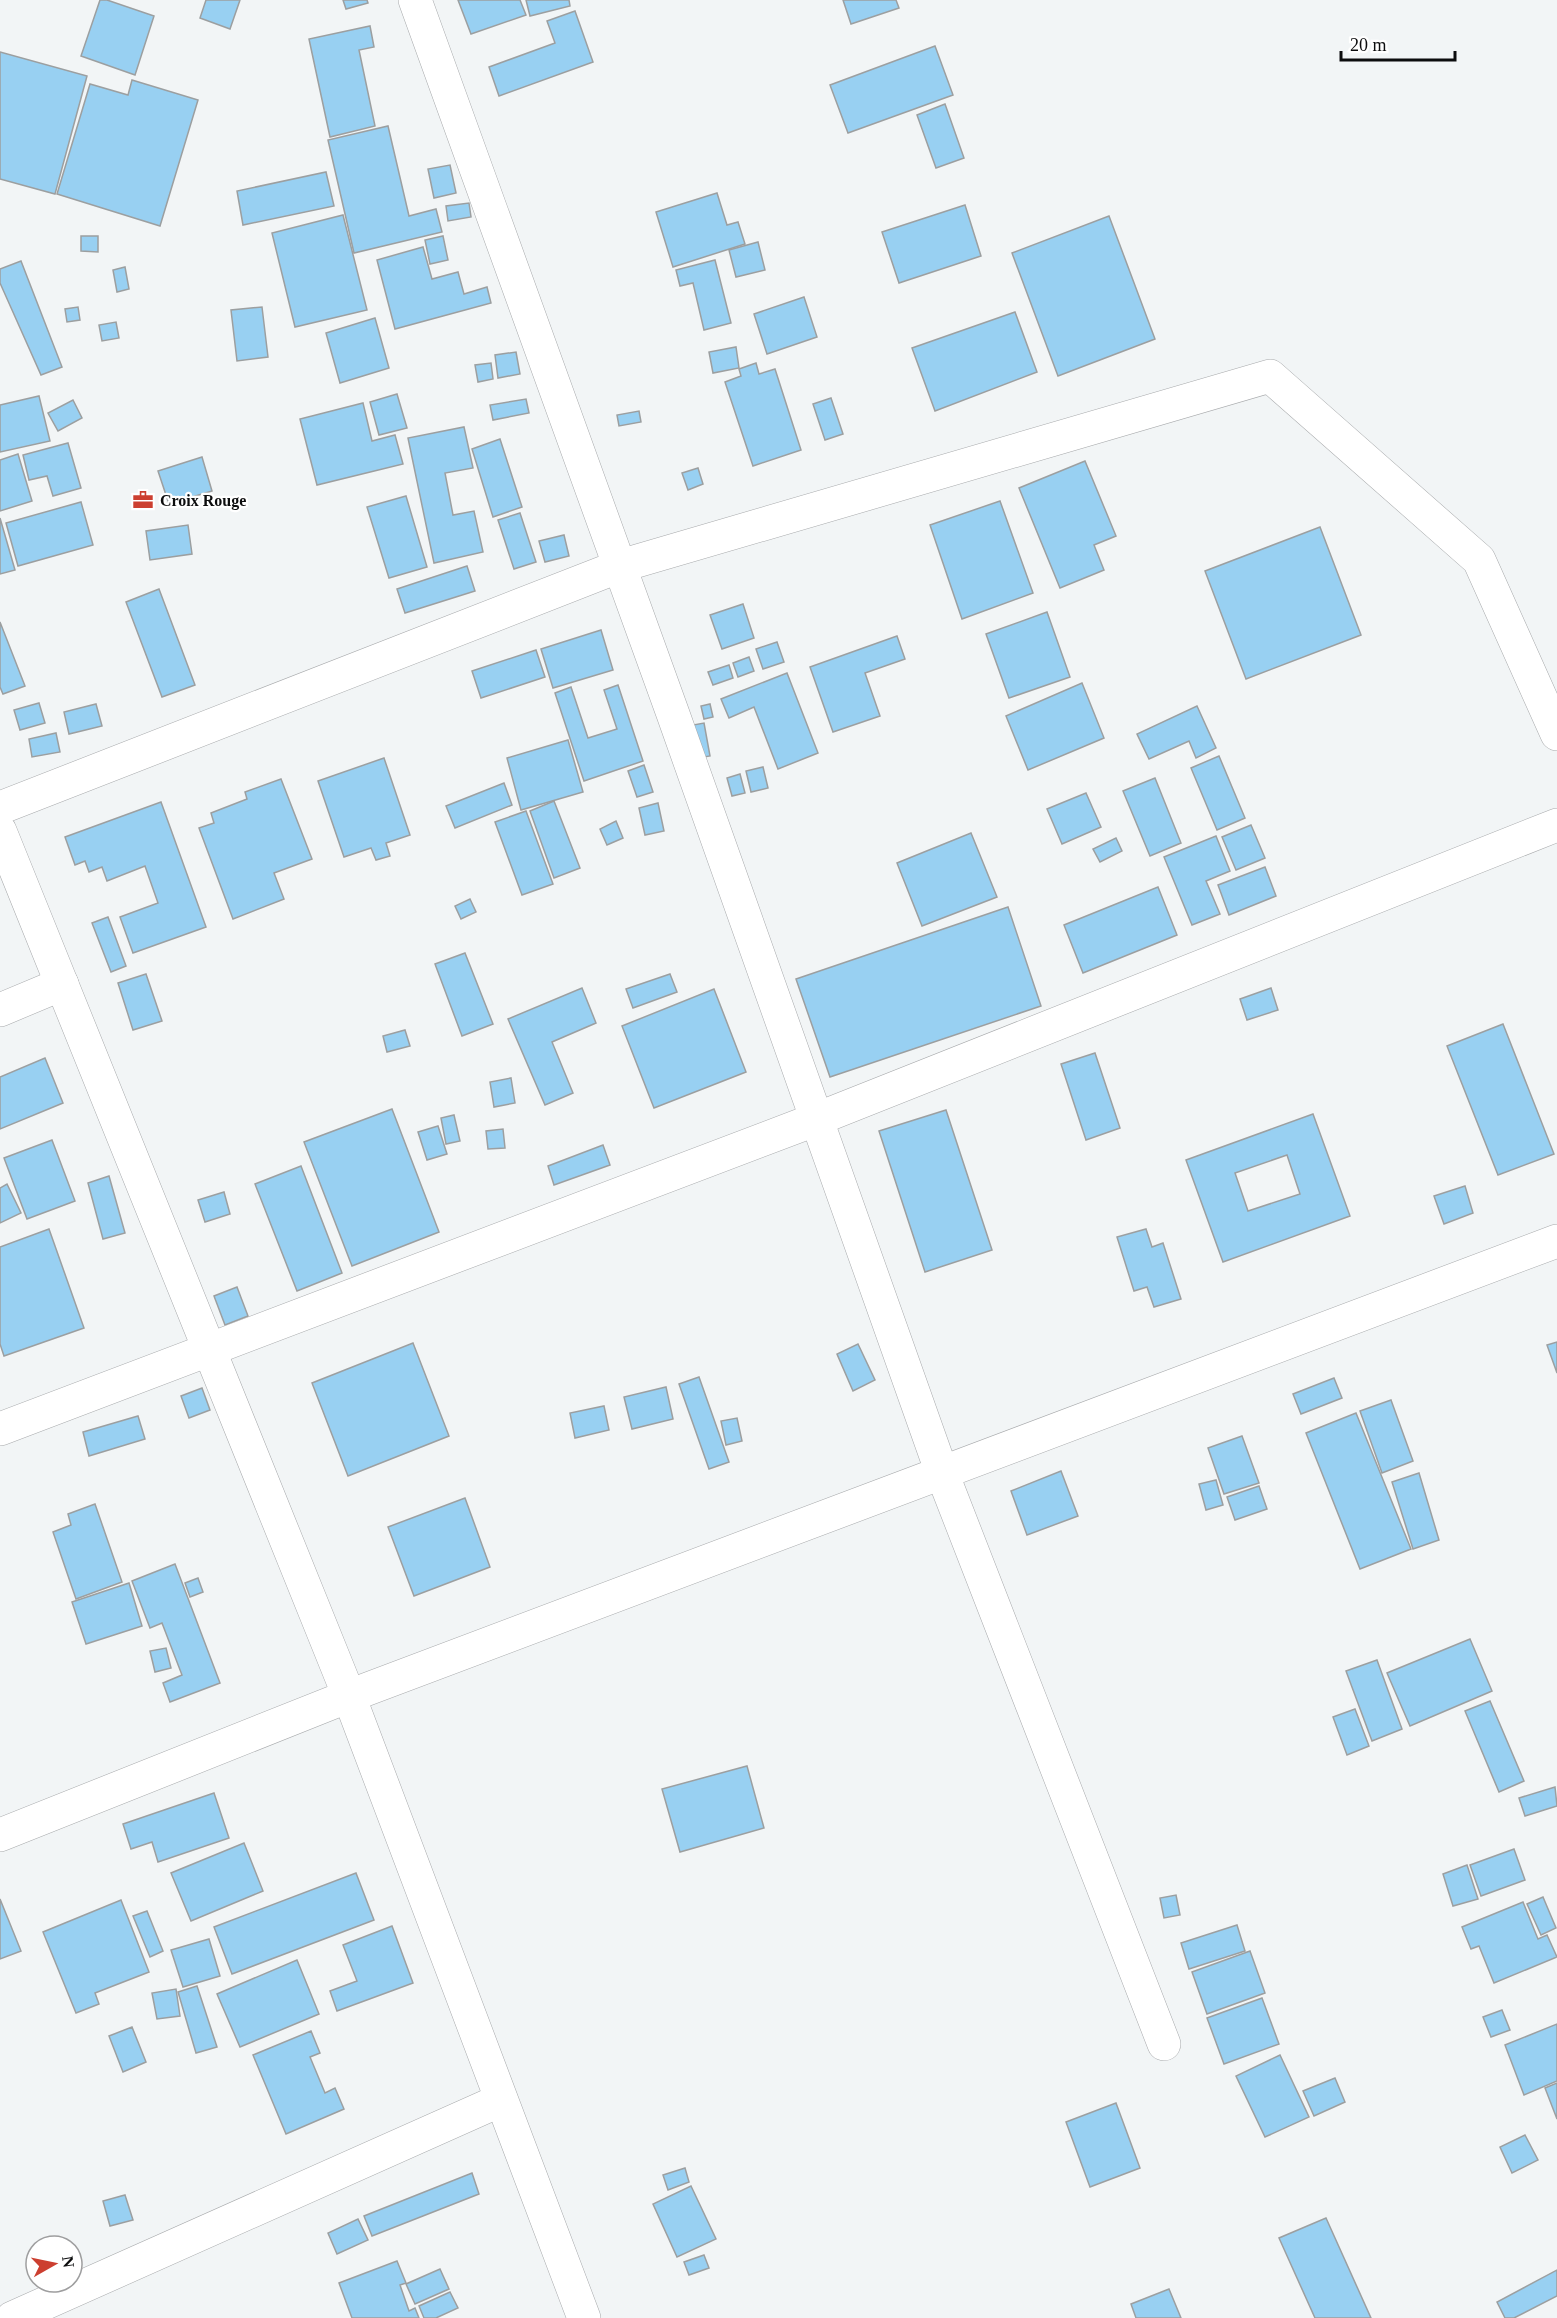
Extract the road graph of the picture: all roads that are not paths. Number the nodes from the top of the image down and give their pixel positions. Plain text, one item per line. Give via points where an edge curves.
1 (415, 0) edge
2 (620, 566) junction
3 (1557, 734) edge
4 (0, 808) edge
5 (1557, 825) edge
6 (0, 831) edge
7 (62, 984) junction
8 (0, 1010) edge
9 (817, 1119) junction
10 (1557, 1242) edge
11 (210, 1351) junction
12 (0, 1429) edge
13 (942, 1473) junction
14 (349, 1696) junction
15 (0, 1835) edge
16 (1164, 2044) dead end
17 (501, 2100) junction
18 (12, 2318) edge
19 (584, 2318) edge

1 - 2 street
2 - 3 street via 1270,376 1479,560
2 - 4 street
2 - 9 street
5 - 9 street
6 - 7 street
7 - 8 street
7 - 11 street
9 - 11 street
9 - 13 street
10 - 13 street
11 - 12 street
11 - 14 street
13 - 14 street
13 - 16 street
14 - 15 street
14 - 17 street
17 - 18 street
17 - 19 street

